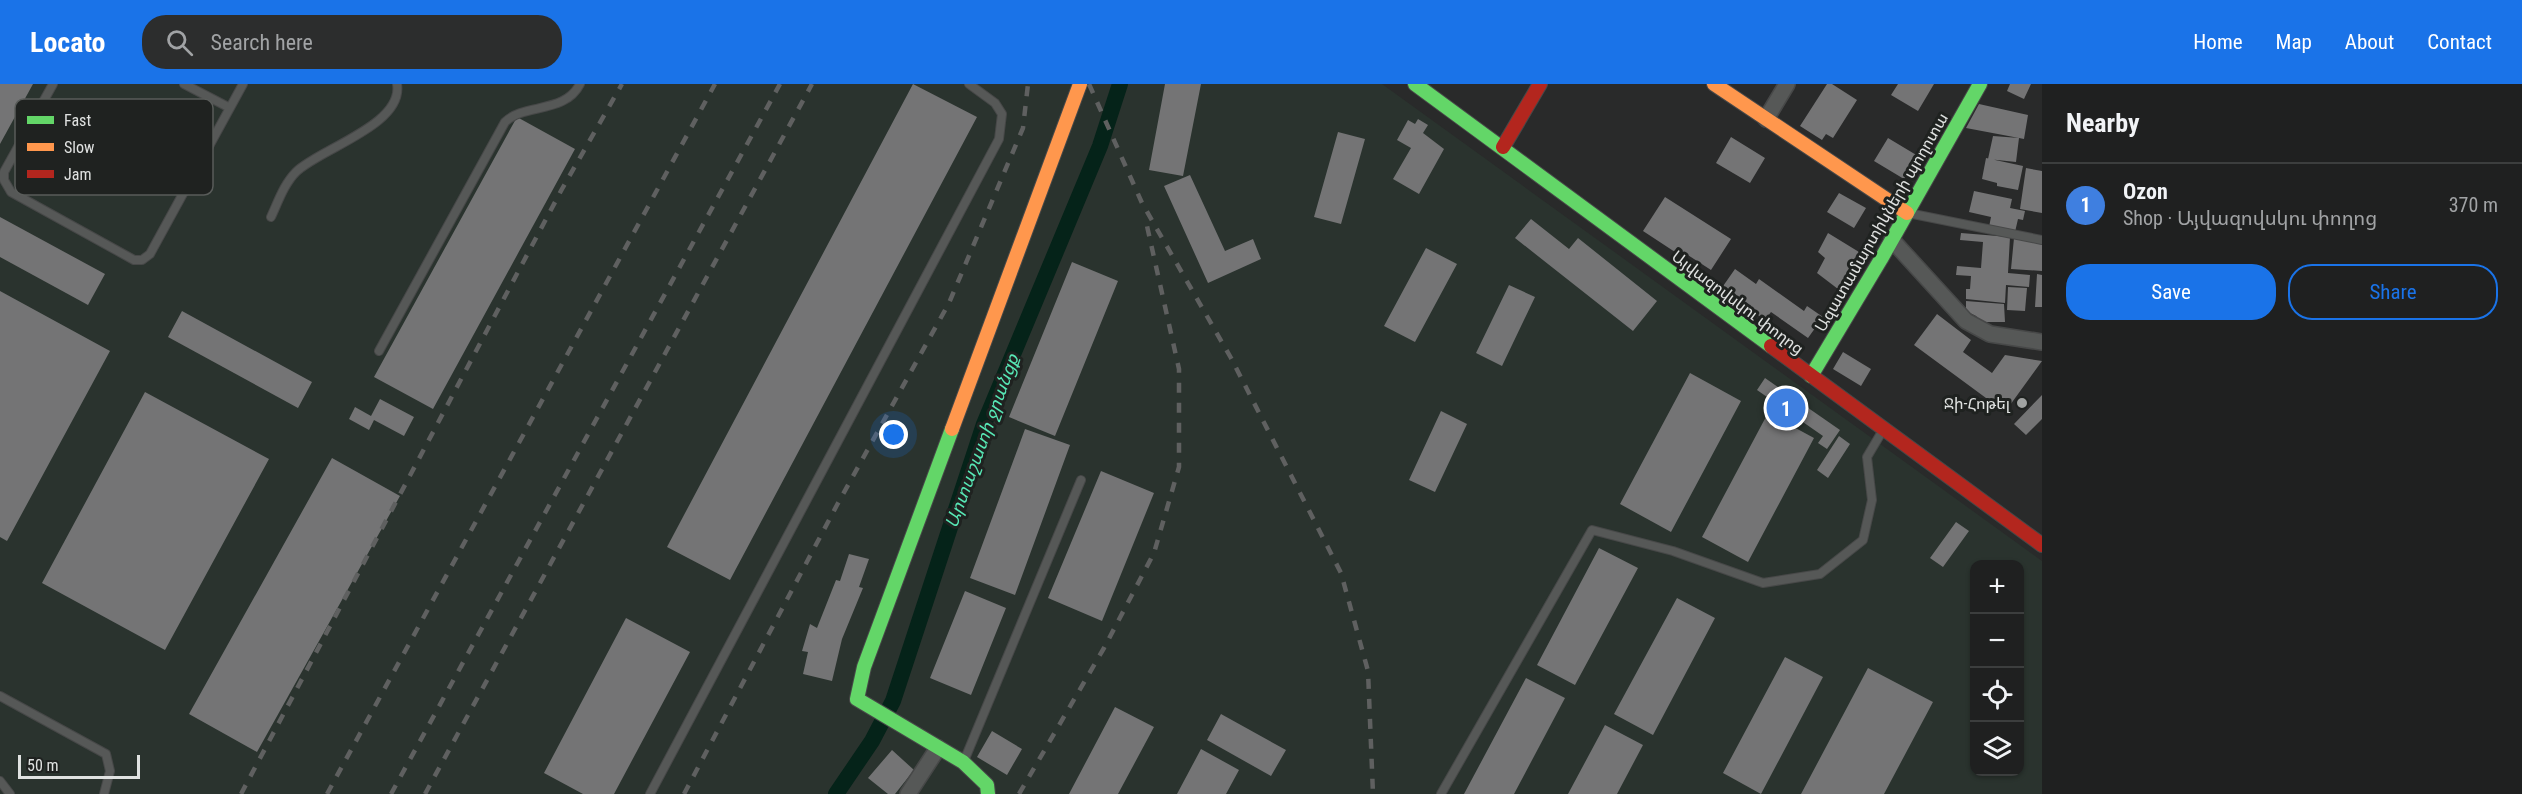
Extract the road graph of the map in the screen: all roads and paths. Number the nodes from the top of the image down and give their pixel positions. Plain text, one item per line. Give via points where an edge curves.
1 (53, 84) edge
2 (184, 84) edge
3 (243, 84) edge
4 (397, 84) edge
5 (580, 84) edge
6 (969, 84) edge
7 (1080, 84) edge
8 (1415, 84) edge
9 (1540, 84) edge
10 (1714, 84) edge
11 (1787, 84) edge
12 (1980, 84) edge
13 (45, 99) edge
14 (213, 99) edge
15 (213, 99) edge
16 (230, 108) junction
17 (1766, 119) junction
18 (213, 139) edge
19 (1503, 147) junction
20 (15, 152) edge
21 (15, 194) edge
22 (16, 195) edge
23 (182, 195) edge
24 (1907, 213) junction
25 (271, 217) dead end
26 (1892, 240) junction
27 (2042, 240) edge
28 (2042, 342) edge
29 (379, 351) dead end
30 (1811, 376) junction
31 (1883, 429) junction
32 (1081, 480) dead end
33 (2042, 545) edge
34 (0, 696) edge
35 (938, 748) junction
36 (963, 762) junction
37 (0, 781) edge
38 (10, 794) edge
39 (104, 794) edge
40 (650, 794) edge
41 (908, 794) edge
42 (987, 794) edge
43 (1441, 794) edge

1 - 13 lane
2 - 14 lane
3 - 16 lane
4 - 25 lane via 390,107 364,133 297,171
5 - 29 lane via 562,101 514,113 505,122
6 - 40 lane via 995,103 1002,114 999,139
7 - 35 street via 864,667 857,699
8 - 19 street, Այվազովսկու փողոց
9 - 19 street
10 - 17 street
11 - 17 street
12 - 24 street, Ազատամարտիկների պողոտա
15 - 16 lane
16 - 18 lane
17 - 24 street
19 - 30 street, Այվազովսկու փողոց
20 - 21 lane via 4,180
22 - 23 lane via 142,261 150,254
24 - 26 street, Ազատամարտիկների պողոտա
24 - 27 lane
26 - 28 street via 1966,321 1990,334
26 - 30 street, Ազատամարտիկների պողոտա
30 - 31 street, Այվազովսկու փողոց
31 - 33 street, Այվազովսկու փողոց
31 - 43 lane via 1867,457 1872,500 1863,540 1820,574 1763,583 1673,551 1592,530
32 - 36 lane
34 - 39 lane via 106,754 110,771
35 - 36 street
35 - 41 street
36 - 42 street via 987,785
37 - 38 lane

